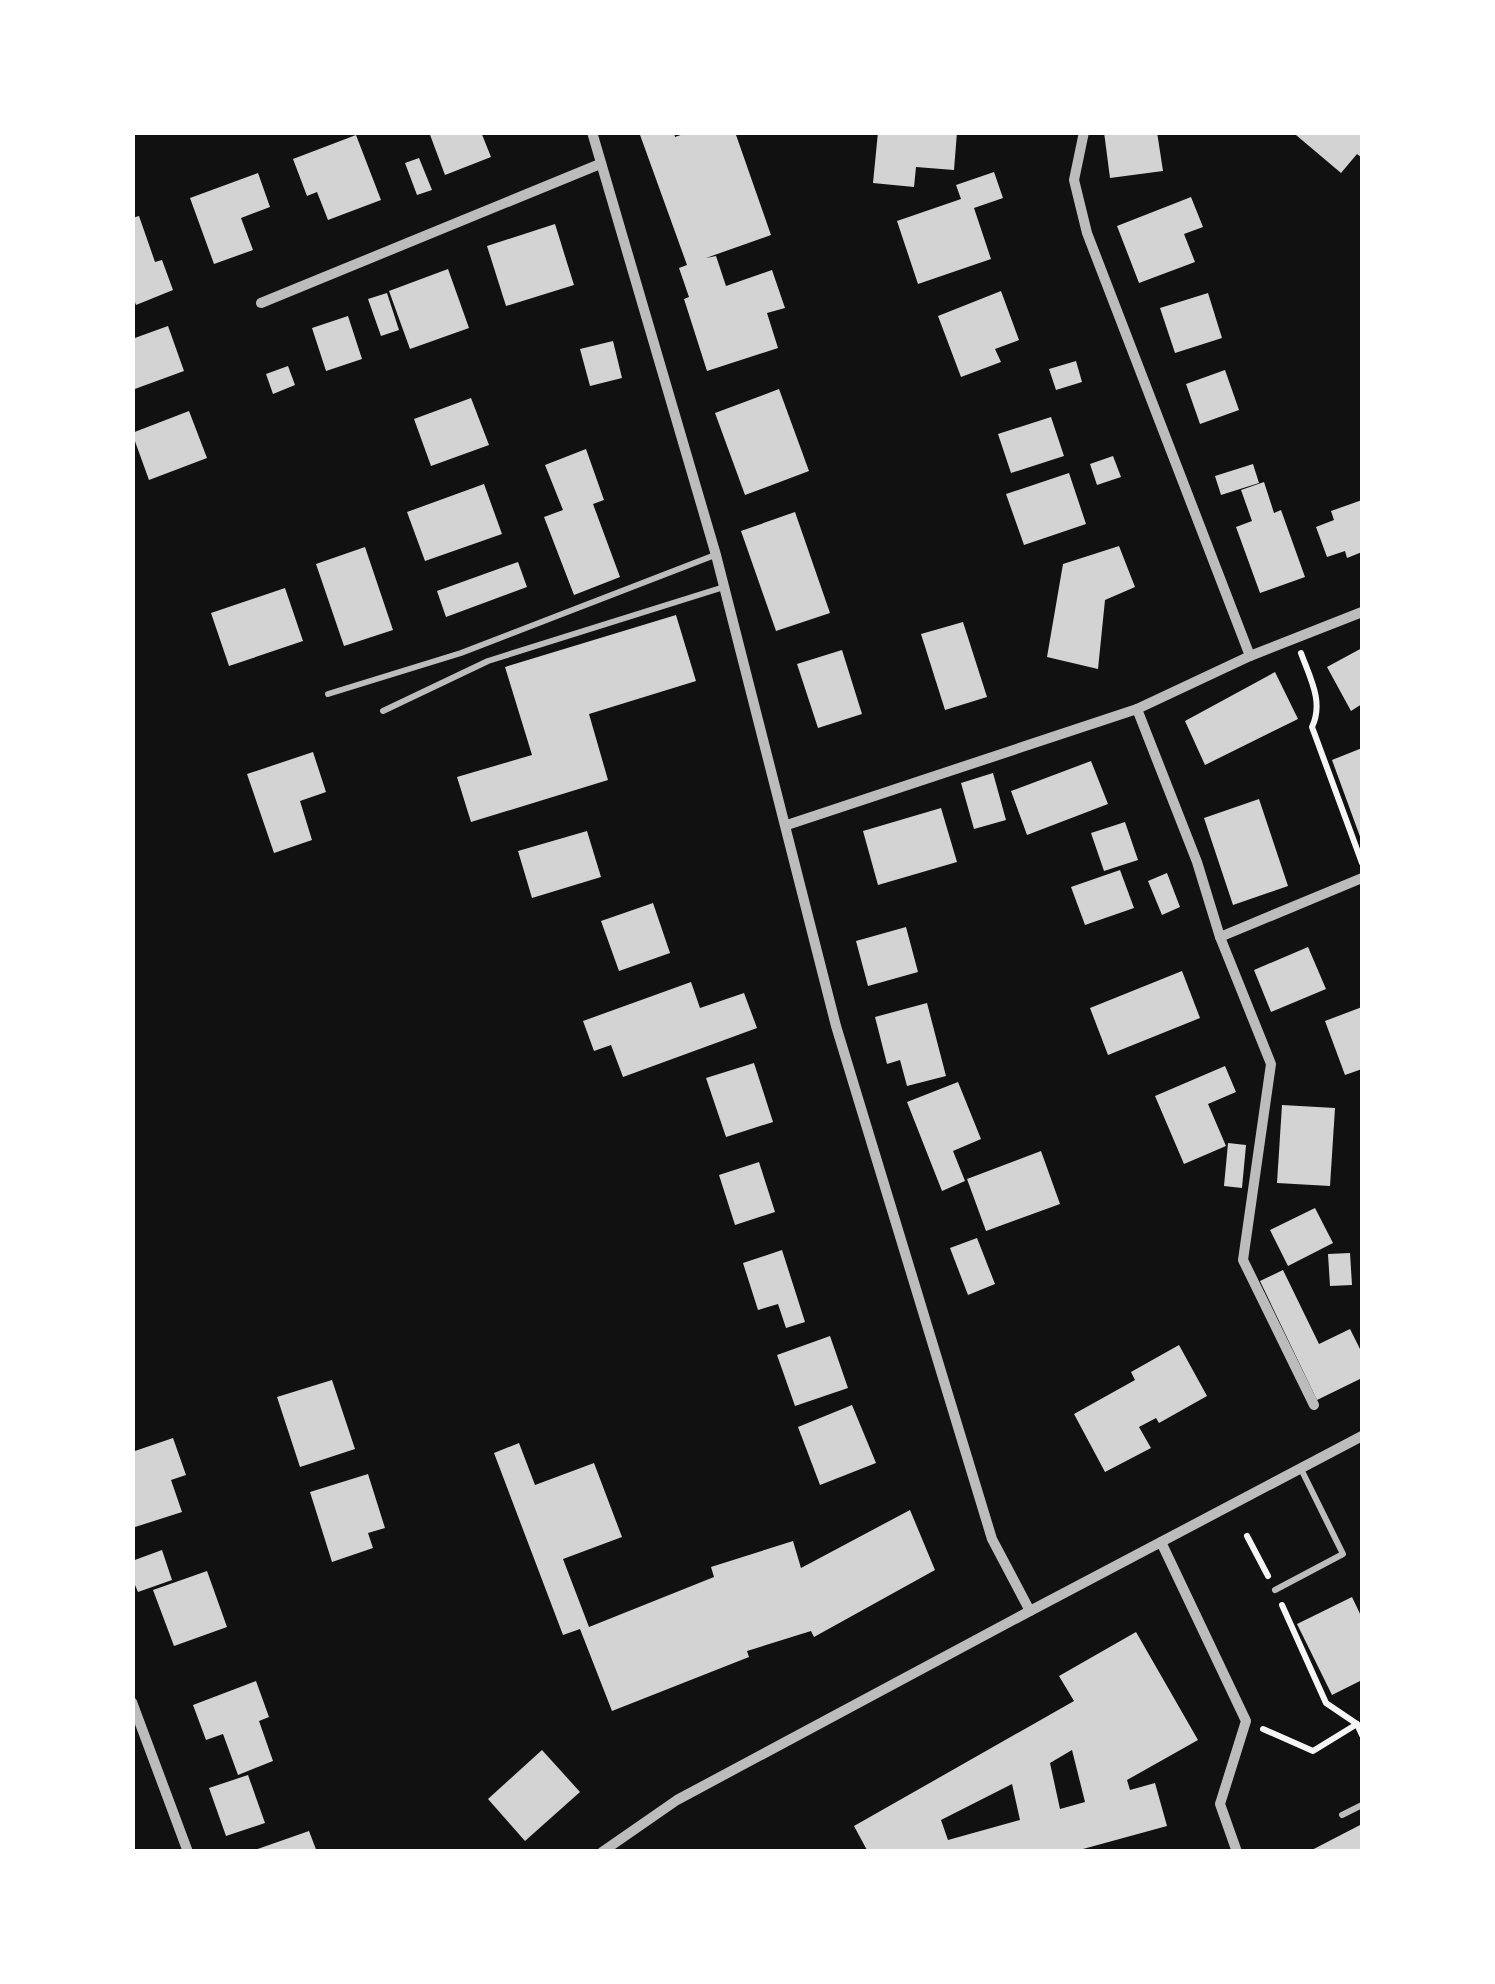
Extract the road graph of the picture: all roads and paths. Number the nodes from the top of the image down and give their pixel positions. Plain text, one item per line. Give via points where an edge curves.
1 (592, 132) edge
2 (1084, 132) edge
3 (600, 164) junction
4 (261, 304) dead end
5 (716, 555) junction
6 (724, 587) junction
7 (1362, 612) edge
8 (1295, 638) junction
9 (1250, 656) junction
10 (328, 694) dead end
11 (1138, 709) junction
12 (383, 711) dead end
13 (787, 825) junction
14 (1362, 863) edge
15 (1362, 878) edge
16 (1220, 937) junction
17 (1314, 1404) dead end
18 (1362, 1436) edge
19 (1300, 1468) junction
20 (1247, 1536) dead end
21 (1161, 1542) junction
22 (1275, 1590) junction
23 (1030, 1611) junction
24 (132, 1702) edge
25 (1246, 1721) junction
26 (1357, 1724) junction
27 (1362, 1735) edge
28 (1362, 1805) edge
29 (1342, 1815) dead end
30 (188, 1852) edge
31 (602, 1852) edge
32 (1237, 1852) edge

1 - 3 street
2 - 9 street via 1074,180 1087,232
3 - 4 street
3 - 5 street
5 - 6 street
5 - 10 lane via 460,654
6 - 12 lane via 488,661
6 - 13 street
7 - 8 street
8 - 9 street
8 - 14 path via 1318,700 1312,727
9 - 11 street
11 - 13 street
11 - 16 street
13 - 23 street via 836,1026 980,1501
15 - 16 street
16 - 17 street via 1272,1064 1243,1260
18 - 19 street
19 - 21 street
19 - 22 lane via 1343,1554
20 - 22 path
21 - 23 street
21 - 25 street
22 - 26 path via 1326,1703
23 - 31 street via 677,1800
24 - 30 street
25 - 26 path via 1314,1751
25 - 32 street via 1220,1804
26 - 27 path
28 - 29 lane

